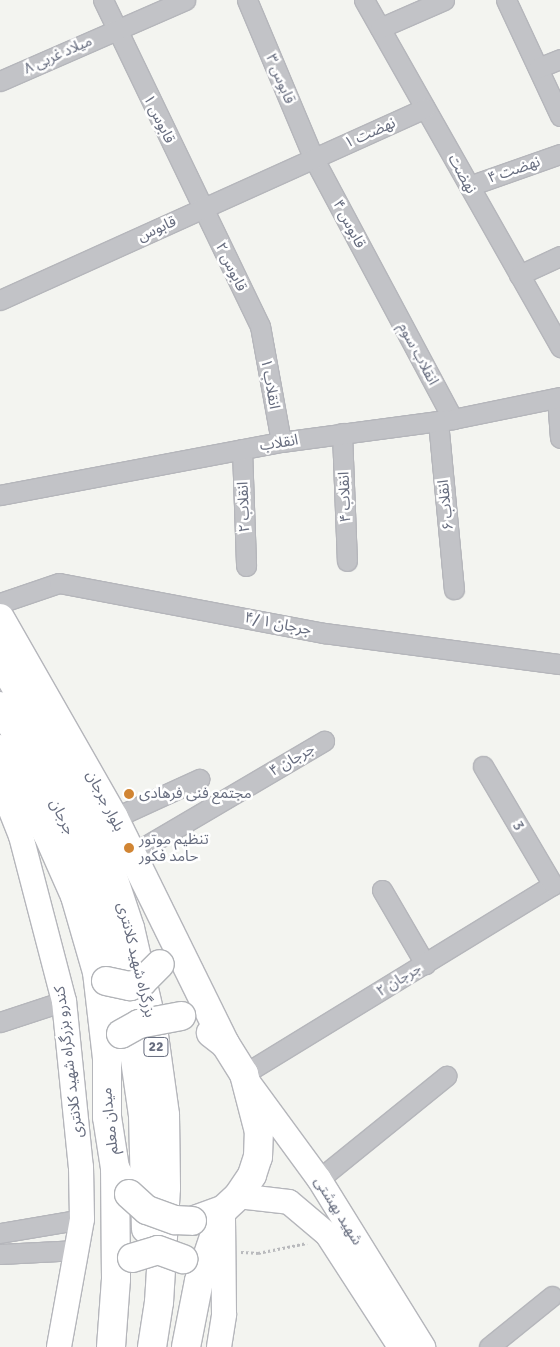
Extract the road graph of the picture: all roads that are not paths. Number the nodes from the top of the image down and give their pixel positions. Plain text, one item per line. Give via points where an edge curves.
1 (103, 0) edge
2 (185, 0) edge
3 (247, 0) edge
4 (364, 0) edge
5 (444, 0) edge
6 (506, 0) edge
7 (380, 28) junction
8 (116, 29) junction
9 (560, 59) edge
10 (538, 68) junction
11 (0, 81) edge
12 (425, 108) junction
13 (560, 116) edge
14 (560, 154) edge
15 (314, 158) junction
16 (469, 186) junction
17 (202, 209) junction
18 (560, 256) edge
19 (519, 275) junction
20 (384, 289) joint
21 (0, 300) edge
22 (260, 326) joint
23 (560, 347) edge
24 (559, 398) edge
25 (446, 420) junction
26 (342, 433) junction
27 (560, 438) edge
28 (281, 442) junction
29 (242, 449) junction
30 (0, 496) edge
31 (347, 561) dead end
32 (246, 566) dead end
33 (454, 589) dead end
34 (0, 603) edge
35 (0, 618) edge
36 (0, 660) edge
37 (560, 664) edge
38 (0, 706) edge
39 (324, 741) dead end
40 (0, 749) edge
41 (483, 766) dead end
42 (199, 779) dead end
43 (0, 783) edge
44 (114, 818) junction
45 (132, 854) junction
46 (553, 885) joint
47 (382, 890) dead end
48 (39, 898) junction
49 (159, 907) junction
50 (108, 934) joint
51 (425, 964) junction
52 (101, 976) junction
53 (64, 1001) junction
54 (0, 1022) edge
55 (225, 1044) junction
56 (111, 1046) junction
57 (446, 1076) dead end
58 (245, 1077) junction
59 (116, 1168) junction
60 (319, 1179) junction
61 (230, 1203) junction
62 (82, 1219) junction
63 (0, 1233) edge
64 (78, 1250) junction
65 (0, 1254) edge
66 (191, 1270) junction
67 (116, 1280) junction
68 (552, 1296) dead end
69 (59, 1347) edge
70 (111, 1347) edge
71 (132, 1347) edge
72 (152, 1347) edge
73 (186, 1347) edge
74 (219, 1347) edge
75 (400, 1347) edge
76 (423, 1347) edge
77 (489, 1347) edge

1 - 8 street, ۱ قابوس
2 - 8 street, ۸ میلاد غربی
3 - 15 street, ۳ قابوس
4 - 7 street, نهضت
5 - 7 street
6 - 10 street
7 - 12 street, نهضت
8 - 11 street, ۸ میلاد غربی
8 - 17 street, ۱ قابوس
9 - 10 street
10 - 13 street
12 - 15 street, ۱ نهضت
12 - 16 street, نهضت
14 - 16 street, ۴ نهضت
15 - 17 street, قابوس
15 - 20 street, ۴ قابوس
16 - 19 street, نهضت
17 - 21 street, قابوس
17 - 22 street, ۲ قابوس
18 - 19 street
19 - 23 street, نهضت
20 - 25 street, انقلاب سوم
22 - 28 street, انقلاب ۱
24 - 25 street, انقلاب
24 - 27 street
25 - 26 street, انقلاب
25 - 33 street, ۶ انقلاب
26 - 28 street, انقلاب
26 - 31 street, ۴ انقلاب
28 - 29 street, انقلاب
29 - 30 street, انقلاب
29 - 32 street, ۲ انقلاب
34 - 37 street, جرجان ۱ /۴ via 59,583 324,633
35 - 44 highway, بلوار جرجان
36 - 72 highway, بزرگراه شهید کلانتری / 22 via 61,763 105,853 130,928 153,1028 165,1115 166,1188 159,1302
38 - 50 highway, جرجان / 22 via 41,774 78,850
39 - 45 street, ۴ جرجان
40 - 52 highway via 48,835 75,896
41 - 46 street, 3
42 - 44 street
43 - 48 main road, کندرو بزرگراه شهید کلانتری via 21,836
44 - 45 highway, بلوار جرجان
45 - 49 highway, بلوار جرجان
46 - 51 street, جرجان ۲
47 - 51 street
48 - 53 main road, کندرو بزرگراه شهید کلانتری
48 - 56 main road via 46,890 62,892
49 - 52 highway, bridge via 163,939 160,964 148,978 130,986
49 - 55 highway, بلوار جرجان
50 - 71 highway, بزرگراه شهید کلانتری / 22 via 131,1032 144,1115 145,1244
51 - 58 street, جرجان ۲
52 - 56 highway
53 - 54 street
53 - 62 main road, کندرو بزرگراه شهید کلانتری via 81,1167
55 - 56 highway, bridge via 181,1016 147,1022
55 - 58 highway
56 - 59 highway, میدان معلم via 107,1118
57 - 60 street
58 - 60 main road, شهید بهشتی
58 - 61 highway via 259,1132 258,1158 252,1176
59 - 61 highway, میدان معلم, bridge via 129,1194 147,1210 175,1220 192,1221
59 - 67 highway
60 - 76 main road, شهید بهشتی
61 - 66 highway
61 - 74 main road
61 - 75 main road, شهید بهشتی via 289,1202 327,1234
62 - 63 street
62 - 64 main road, کندرو بزرگراه شهید کلانتری
64 - 65 street
64 - 69 main road, کندرو بزرگراه شهید کلانتری
66 - 67 highway, bridge via 158,1250 132,1258
66 - 73 highway
67 - 70 highway
68 - 77 street

